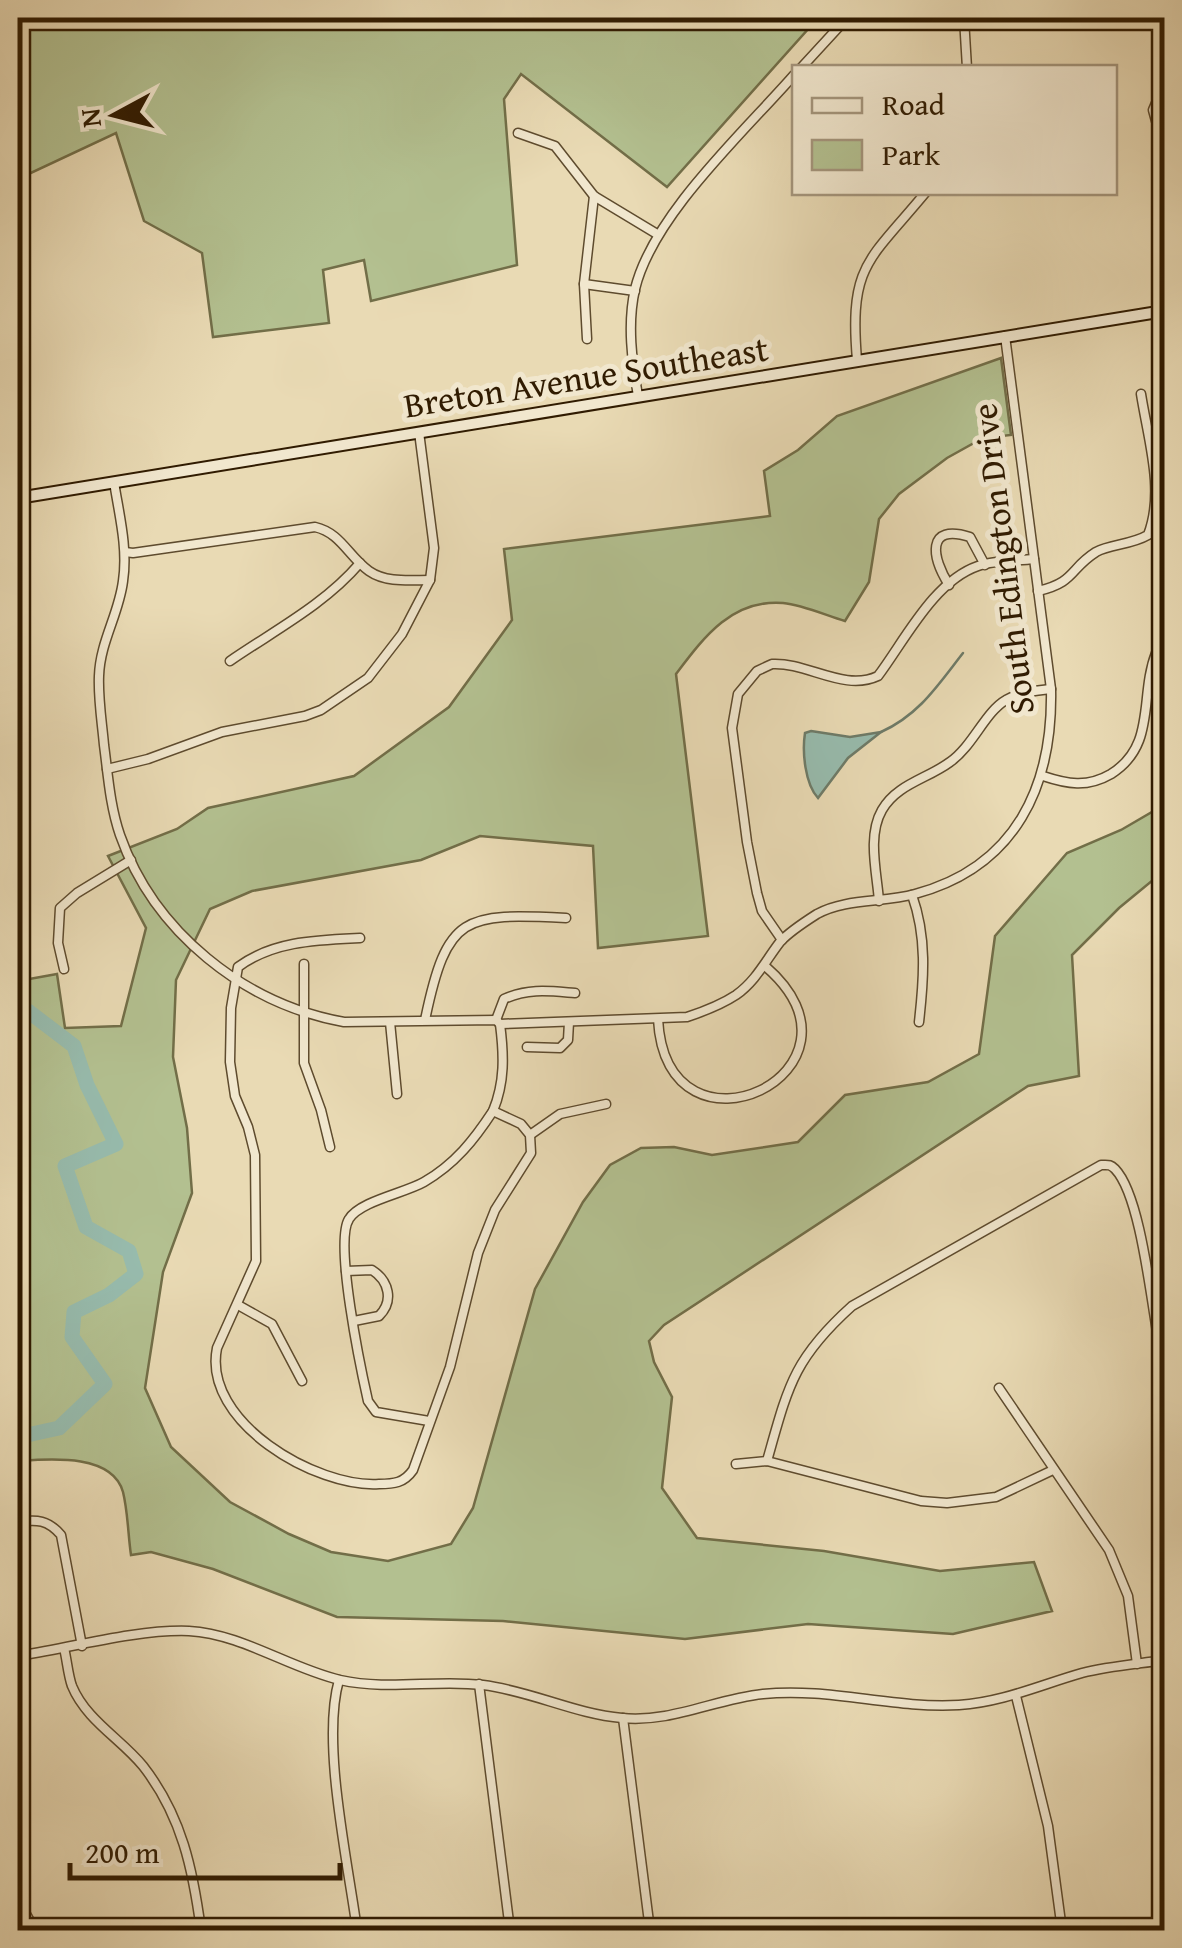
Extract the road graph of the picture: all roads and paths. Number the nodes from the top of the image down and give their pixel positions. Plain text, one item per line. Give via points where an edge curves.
1 (847, 18) edge
2 (964, 18) edge
3 (804, 65) edge
4 (968, 65) edge
5 (792, 77) edge
6 (1164, 99) edge
7 (1164, 124) edge
8 (518, 132) dead end
9 (923, 195) edge
10 (594, 196) junction
11 (657, 234) junction
12 (584, 284) junction
13 (635, 291) junction
14 (1164, 311) edge
15 (1004, 336) junction
16 (587, 339) dead end
17 (857, 360) junction
18 (1141, 394) dead end
19 (638, 396) junction
20 (419, 432) junction
21 (114, 482) junction
22 (18, 498) edge
23 (125, 552) junction
24 (1034, 559) junction
25 (360, 563) junction
26 (986, 564) junction
27 (430, 580) junction
28 (949, 585) junction
29 (1038, 591) junction
30 (1156, 653) dead end
31 (230, 661) dead end
32 (1050, 688) junction
33 (107, 768) junction
34 (1042, 776) junction
35 (18, 848) edge
36 (130, 860) junction
37 (24, 870) dead end
38 (912, 895) junction
39 (879, 901) junction
40 (566, 918) dead end
41 (360, 938) dead end
42 (782, 940) junction
43 (304, 964) dead end
44 (766, 966) junction
45 (64, 969) dead end
46 (237, 980) junction
47 (575, 993) dead end
48 (305, 1012) junction
49 (658, 1019) junction
50 (425, 1020) junction
51 (390, 1022) junction
52 (498, 1022) junction
53 (570, 1022) junction
54 (919, 1022) dead end
55 (527, 1048) dead end
56 (397, 1094) dead end
57 (606, 1104) dead end
58 (494, 1111) junction
59 (530, 1136) junction
60 (330, 1148) dead end
61 (346, 1271) junction
62 (238, 1305) junction
63 (354, 1321) junction
64 (1164, 1370) edge
65 (302, 1381) dead end
66 (998, 1388) dead end
67 (429, 1421) junction
68 (767, 1461) junction
69 (736, 1464) dead end
70 (1053, 1470) junction
71 (18, 1522) edge
72 (82, 1646) junction
73 (64, 1648) junction
74 (18, 1656) edge
75 (1164, 1660) edge
76 (1136, 1664) junction
77 (340, 1680) junction
78 (478, 1684) junction
79 (1016, 1696) junction
80 (624, 1718) junction
81 (18, 1900) edge
82 (34, 1930) edge
83 (201, 1930) edge
84 (357, 1930) edge
85 (510, 1930) edge
86 (650, 1930) edge
87 (1062, 1930) edge

1 - 3 street
2 - 4 street
5 - 11 street
6 - 7 street via 1153,114
8 - 10 street via 555,146
9 - 17 street via 863,269 856,292
10 - 11 street
10 - 12 street
11 - 13 street
12 - 13 street
12 - 16 street
13 - 19 street via 631,334
14 - 15 main road, Breton Avenue Southeast
15 - 17 main road, Breton Avenue Southeast
15 - 24 street, South Edington Drive
17 - 19 main road, Breton Avenue Southeast
18 - 29 street via 1157,498 1148,534 1100,550 1060,585
19 - 20 main road, Breton Avenue Southeast
20 - 21 main road, Breton Avenue Southeast
20 - 27 street via 434,548
21 - 22 main road, Breton Avenue Southeast
21 - 23 street, South Edington Drive
23 - 25 street via 314,527 335,535
23 - 33 street, South Edington Drive via 99,672
24 - 26 street
24 - 29 street, South Edington Drive
25 - 27 street via 382,577
25 - 31 street via 328,598
26 - 28 street
26 - 28 street via 970,536 941,536 935,554
27 - 33 street via 402,634 368,678 321,710
28 - 42 street via 878,676 852,682 772,664 736,697 732,728 747,842 762,911
29 - 32 street, South Edington Drive
30 - 34 street via 1144,734 1128,761 1090,783
32 - 34 street, South Edington Drive via 1052,725
32 - 39 street via 1001,702 951,762 892,796 875,834
33 - 36 street, South Edington Drive
34 - 38 street, South Edington Drive via 1010,836 978,864
35 - 37 street
36 - 45 street via 60,908
36 - 46 street, South Edington Drive via 174,927
38 - 39 street, South Edington Drive
38 - 54 street via 924,948
39 - 42 street, South Edington Drive via 820,912
40 - 50 street via 504,915 466,925 444,948
41 - 46 street via 264,951 238,967
42 - 44 street, South Edington Drive
43 - 48 street
44 - 49 street, South Edington Drive via 710,1010
44 - 49 street via 800,1014 795,1056 768,1089 717,1099 692,1088 664,1055
46 - 48 street, South Edington Drive
46 - 62 street via 230,1062 253,1142 256,1233 256,1261
47 - 52 street via 519,992 504,999
48 - 51 street, South Edington Drive via 344,1022
48 - 60 street via 304,1062
49 - 53 street, South Edington Drive
50 - 51 street, South Edington Drive
50 - 52 street, South Edington Drive
51 - 56 street
52 - 53 street, South Edington Drive
52 - 58 street via 504,1062
53 - 55 street via 560,1048
57 - 59 street via 560,1114
58 - 59 street
58 - 61 street via 467,1149 428,1180 354,1213 344,1229
59 - 67 street via 531,1154 478,1253 450,1368
61 - 63 street
61 - 63 street via 372,1270 388,1292 379,1316
62 - 65 street via 272,1324
62 - 67 street via 217,1348 218,1380 253,1432 286,1457 341,1482 404,1480
63 - 67 street via 372,1408
64 - 68 street via 1136,1218 1108,1164 852,1306 823,1331 789,1384
66 - 70 street
68 - 69 street
68 - 70 street via 947,1504 996,1497
70 - 76 street via 1120,1572
71 - 72 street via 43,1520 61,1535
72 - 73 street
72 - 77 street via 193,1632
73 - 74 street
73 - 83 street via 86,1710 142,1764 183,1836
75 - 76 street
76 - 79 street
77 - 78 street
77 - 84 street via 332,1737
78 - 80 street
78 - 85 street
79 - 80 street via 938,1706 775,1693 672,1716
79 - 87 street via 1048,1826
80 - 86 street
81 - 82 street

